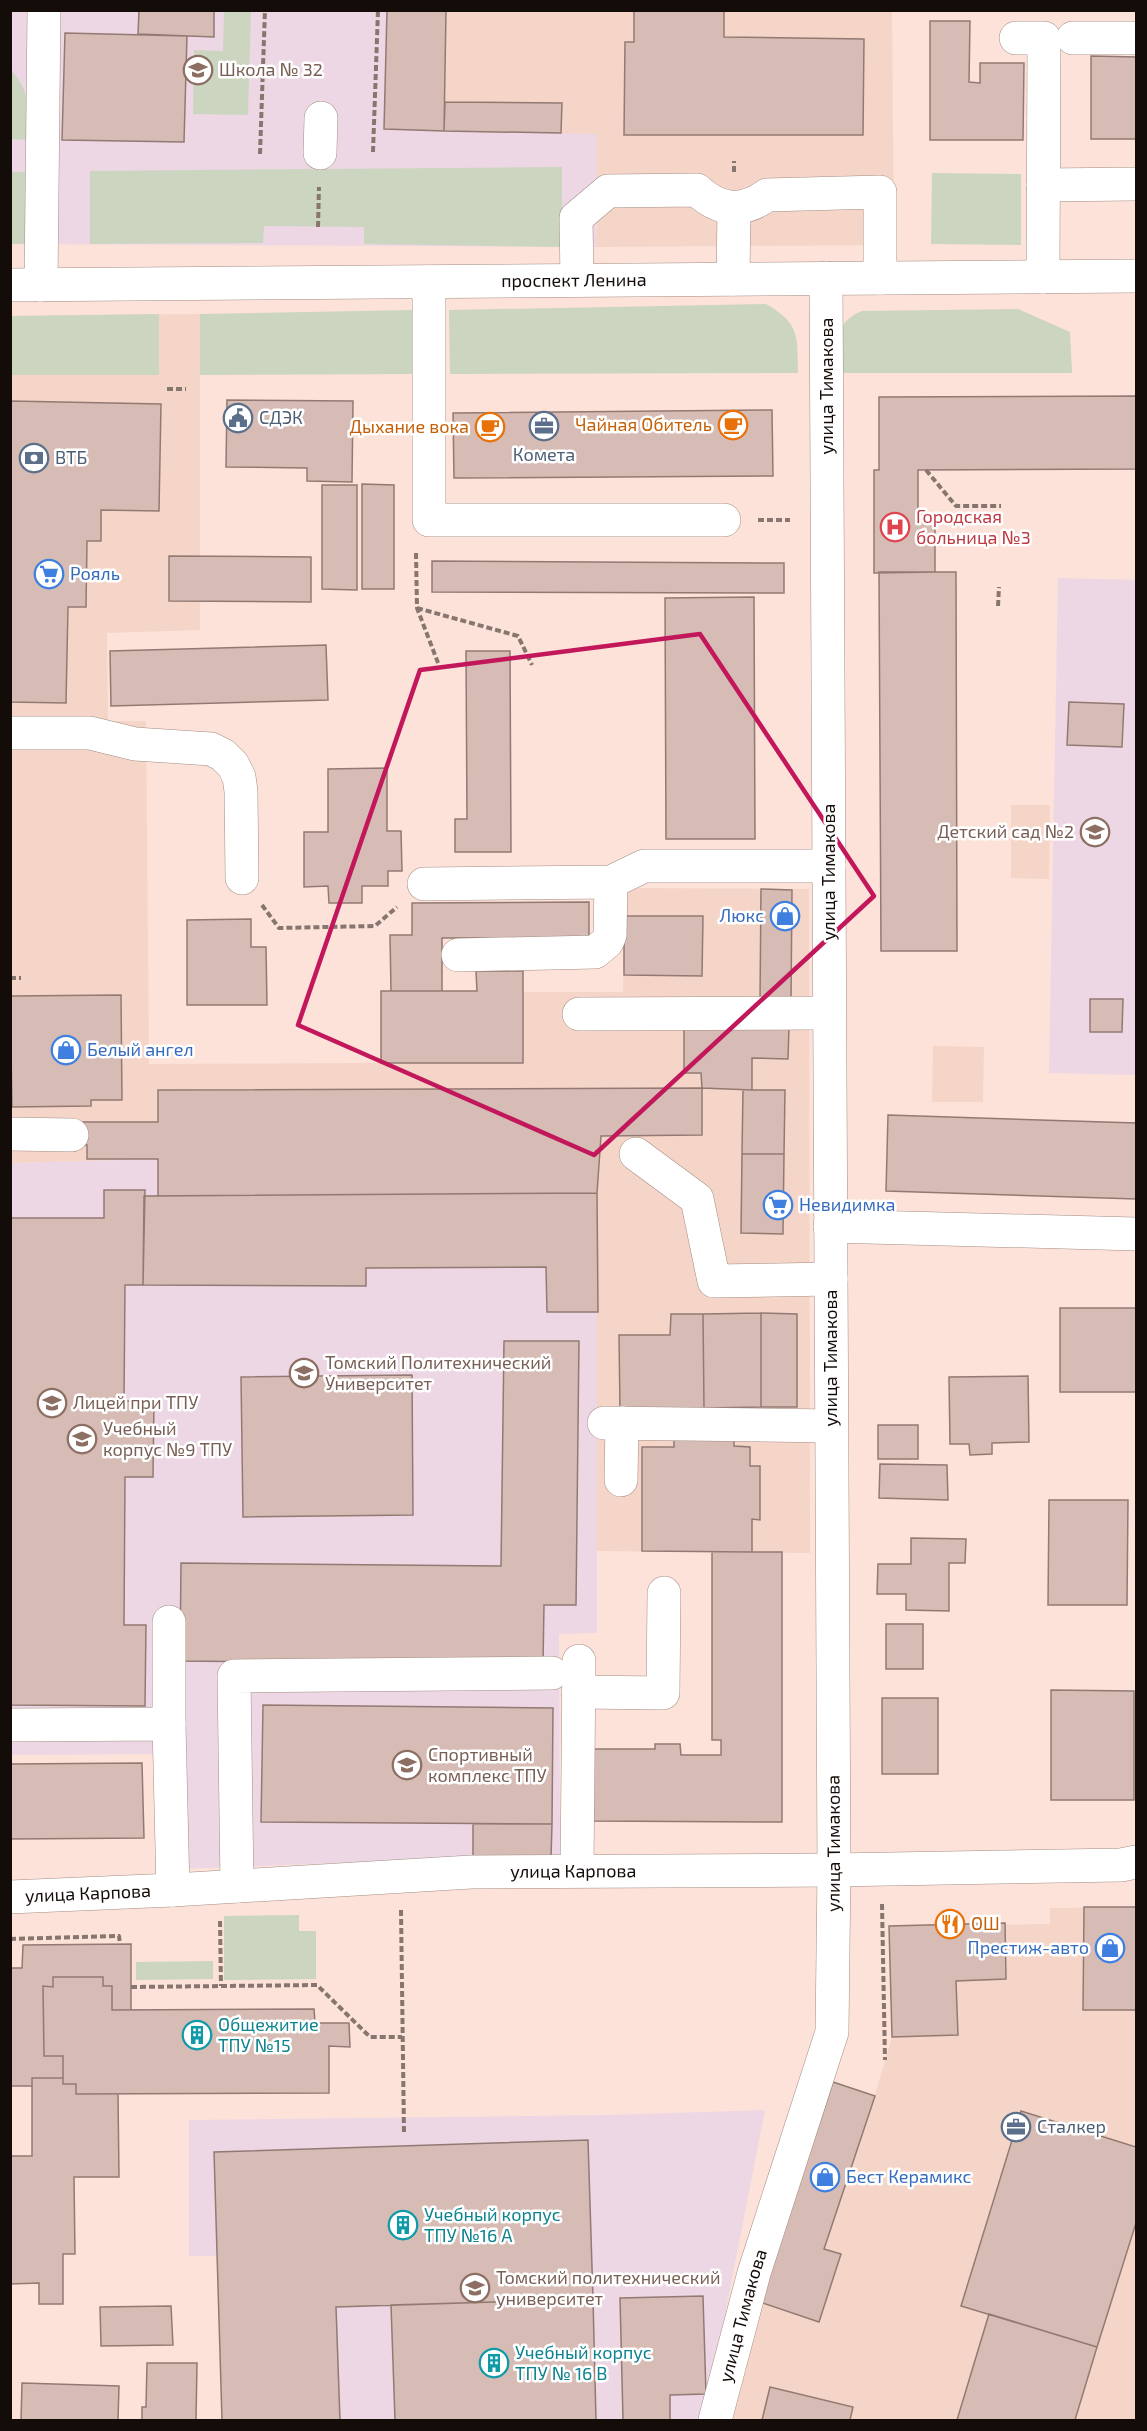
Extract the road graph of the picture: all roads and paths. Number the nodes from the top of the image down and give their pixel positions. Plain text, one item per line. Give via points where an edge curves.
1 (44, 10) edge
2 (265, 10) edge
3 (378, 10) edge
4 (1016, 38) dead end
5 (1073, 38) dead end
6 (1137, 38) edge
7 (321, 118) dead end
8 (373, 152) dead end
9 (320, 153) dead end
10 (260, 154) dead end
11 (1137, 184) edge
12 (1043, 185) junction
13 (734, 208) junction
14 (1137, 276) edge
15 (1043, 277) junction
16 (826, 278) junction
17 (880, 278) junction
18 (733, 279) junction
19 (577, 280) junction
20 (429, 282) junction
21 (26, 285) edge
22 (167, 389) dead end
23 (186, 389) dead end
24 (926, 470) dead end
25 (1001, 506) dead end
26 (429, 520) junction
27 (724, 520) dead end
28 (999, 587) dead end
29 (998, 606) dead end
30 (417, 608) junction
31 (532, 665) dead end
32 (440, 668) dead end
33 (10, 733) edge
34 (829, 866) junction
35 (242, 878) joint
36 (611, 882) junction
37 (424, 884) joint
38 (458, 955) dead end
39 (10, 978) edge
40 (21, 978) dead end
41 (829, 1013) junction
42 (579, 1014) dead end
43 (10, 1134) edge
44 (72, 1134) dead end
45 (636, 1154) dead end
46 (830, 1226) junction
47 (1137, 1234) edge
48 (831, 1279) junction
49 (831, 1426) junction
50 (621, 1480) dead end
51 (664, 1593) dead end
52 (169, 1622) dead end
53 (569, 1675) junction
54 (169, 1724) junction
55 (10, 1725) edge
56 (1137, 1862) edge
57 (882, 1869) junction
58 (578, 1870) junction
59 (834, 1870) junction
60 (400, 1876) junction
61 (228, 1887) junction
62 (173, 1890) junction
63 (10, 1897) edge
64 (10, 1939) edge
65 (120, 1944) dead end
66 (221, 1986) junction
67 (131, 1987) dead end
68 (402, 2037) junction
69 (885, 2060) dead end
70 (404, 2133) dead end
71 (716, 2421) edge

1 - 21 street
2 - 10 path
3 - 8 path
4 - 12 street via 1044,38
5 - 6 street
7 - 9 street
11 - 12 street
12 - 15 street
13 - 17 street via 758,202 767,195 880,192
13 - 18 street
13 - 19 street via 708,200 697,190 608,191 576,218
14 - 15 street, проспект Ленина
15 - 17 street, проспект Ленина
16 - 17 street, проспект Ленина
16 - 18 street, проспект Ленина
16 - 34 street, улица Тимакова
18 - 19 street, проспект Ленина
19 - 20 street, проспект Ленина
20 - 21 street, проспект Ленина
20 - 26 street
22 - 23 path
24 - 25 path via 956,506
26 - 27 street
26 - 30 path via 416,540
28 - 29 path
30 - 31 path via 518,636
30 - 32 path
33 - 35 street via 90,733 135,744 198,746 223,755 239,777
34 - 36 street via 644,867
34 - 41 street, улица Тимакова
35 - 37 path via 279,928 375,926
36 - 37 street
36 - 38 street via 610,934 595,952
39 - 40 path
41 - 42 street
41 - 46 street, улица Тимакова
43 - 44 street
45 - 48 street via 697,1198 714,1281
46 - 47 street
46 - 48 street, улица Тимакова
48 - 49 street, улица Тимакова
49 - 50 street via 613,1423
49 - 59 street, улица Тимакова
51 - 53 street via 663,1693
52 - 54 street
53 - 58 street
53 - 61 street via 234,1676
54 - 55 street
54 - 62 street
56 - 57 street, улица Карпова
57 - 59 street, улица Карпова
57 - 69 path
58 - 59 street, улица Карпова
58 - 60 street, улица Карпова
59 - 71 street, улица Тимакова via 832,2032 754,2273
60 - 61 street, улица Карпова
60 - 68 path
61 - 62 street, улица Карпова
61 - 66 path
62 - 63 street, улица Карпова
64 - 65 path via 119,1936
66 - 67 path
66 - 68 path via 317,1985 370,2037
68 - 70 path

